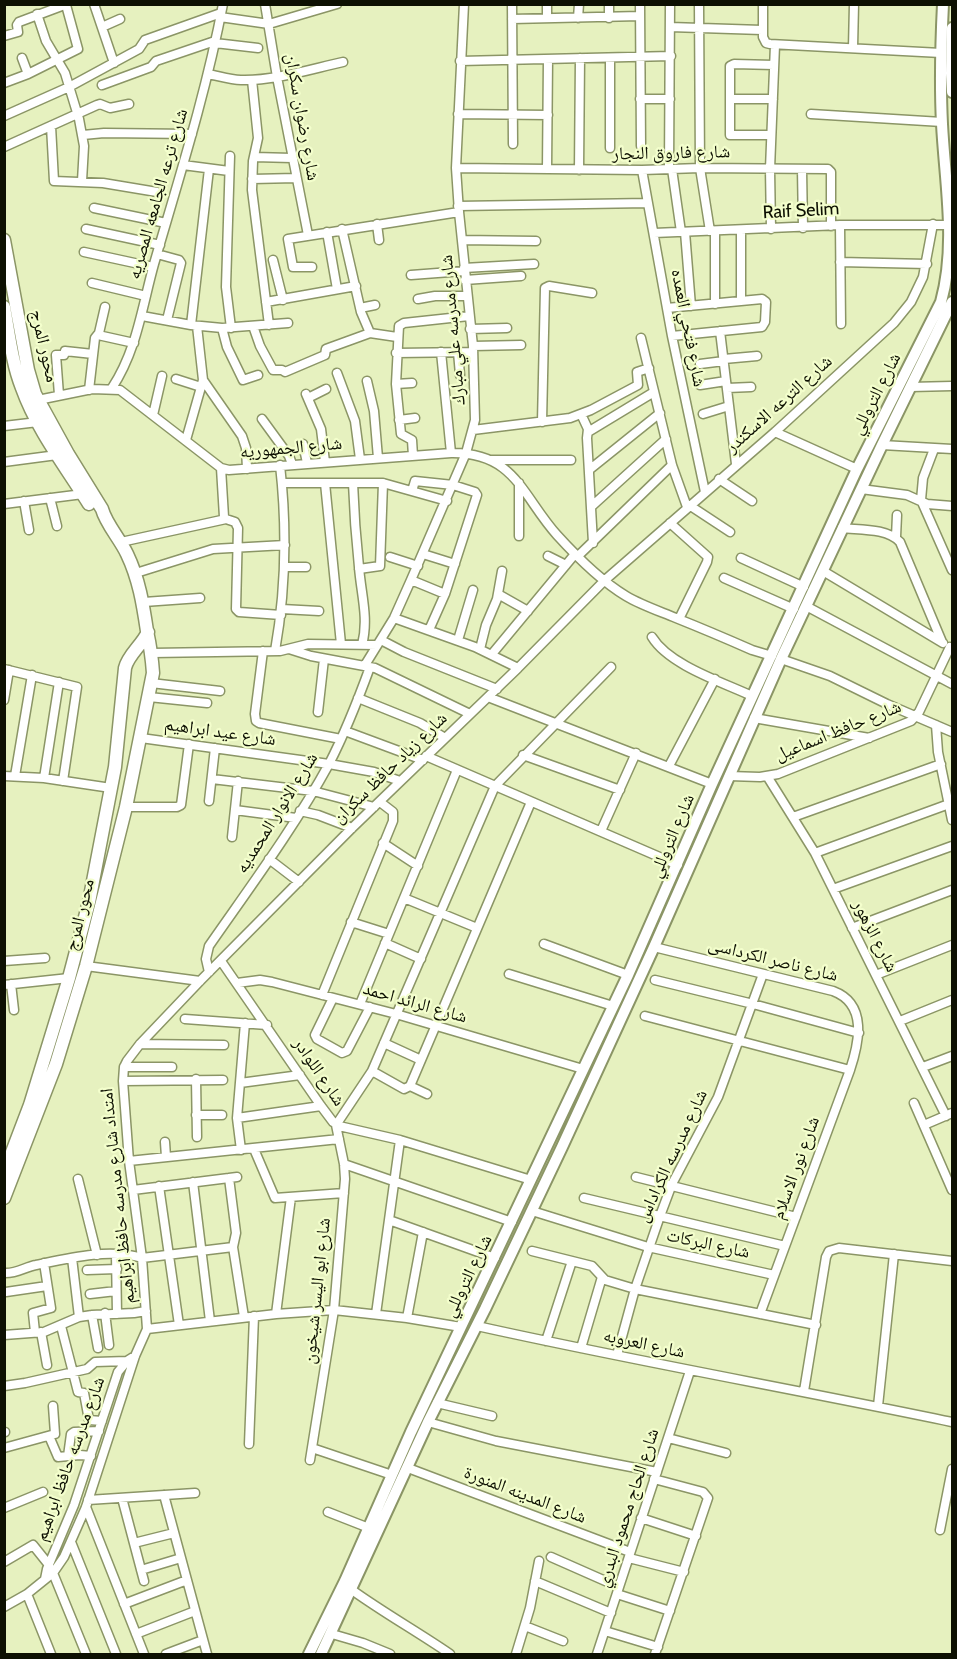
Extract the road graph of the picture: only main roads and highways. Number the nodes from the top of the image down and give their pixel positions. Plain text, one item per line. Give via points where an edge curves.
1 (4, 240) edge
2 (4, 307) edge
3 (103, 515) junction
4 (147, 632) junction
5 (7, 1169) edge
6 (4, 1198) edge

1 - 3 main road, محور المرج via 28,370 39,400
2 - 3 main road, محور المرج via 25,397 82,494 95,513
3 - 4 main road, محور المرج via 135,573 144,602
4 - 5 main road, محور المرج via 124,668 118,746 93,883 69,978
4 - 5 main road, محور المرج via 152,653 149,697 86,966 56,1064
5 - 6 main road, محور المرج

